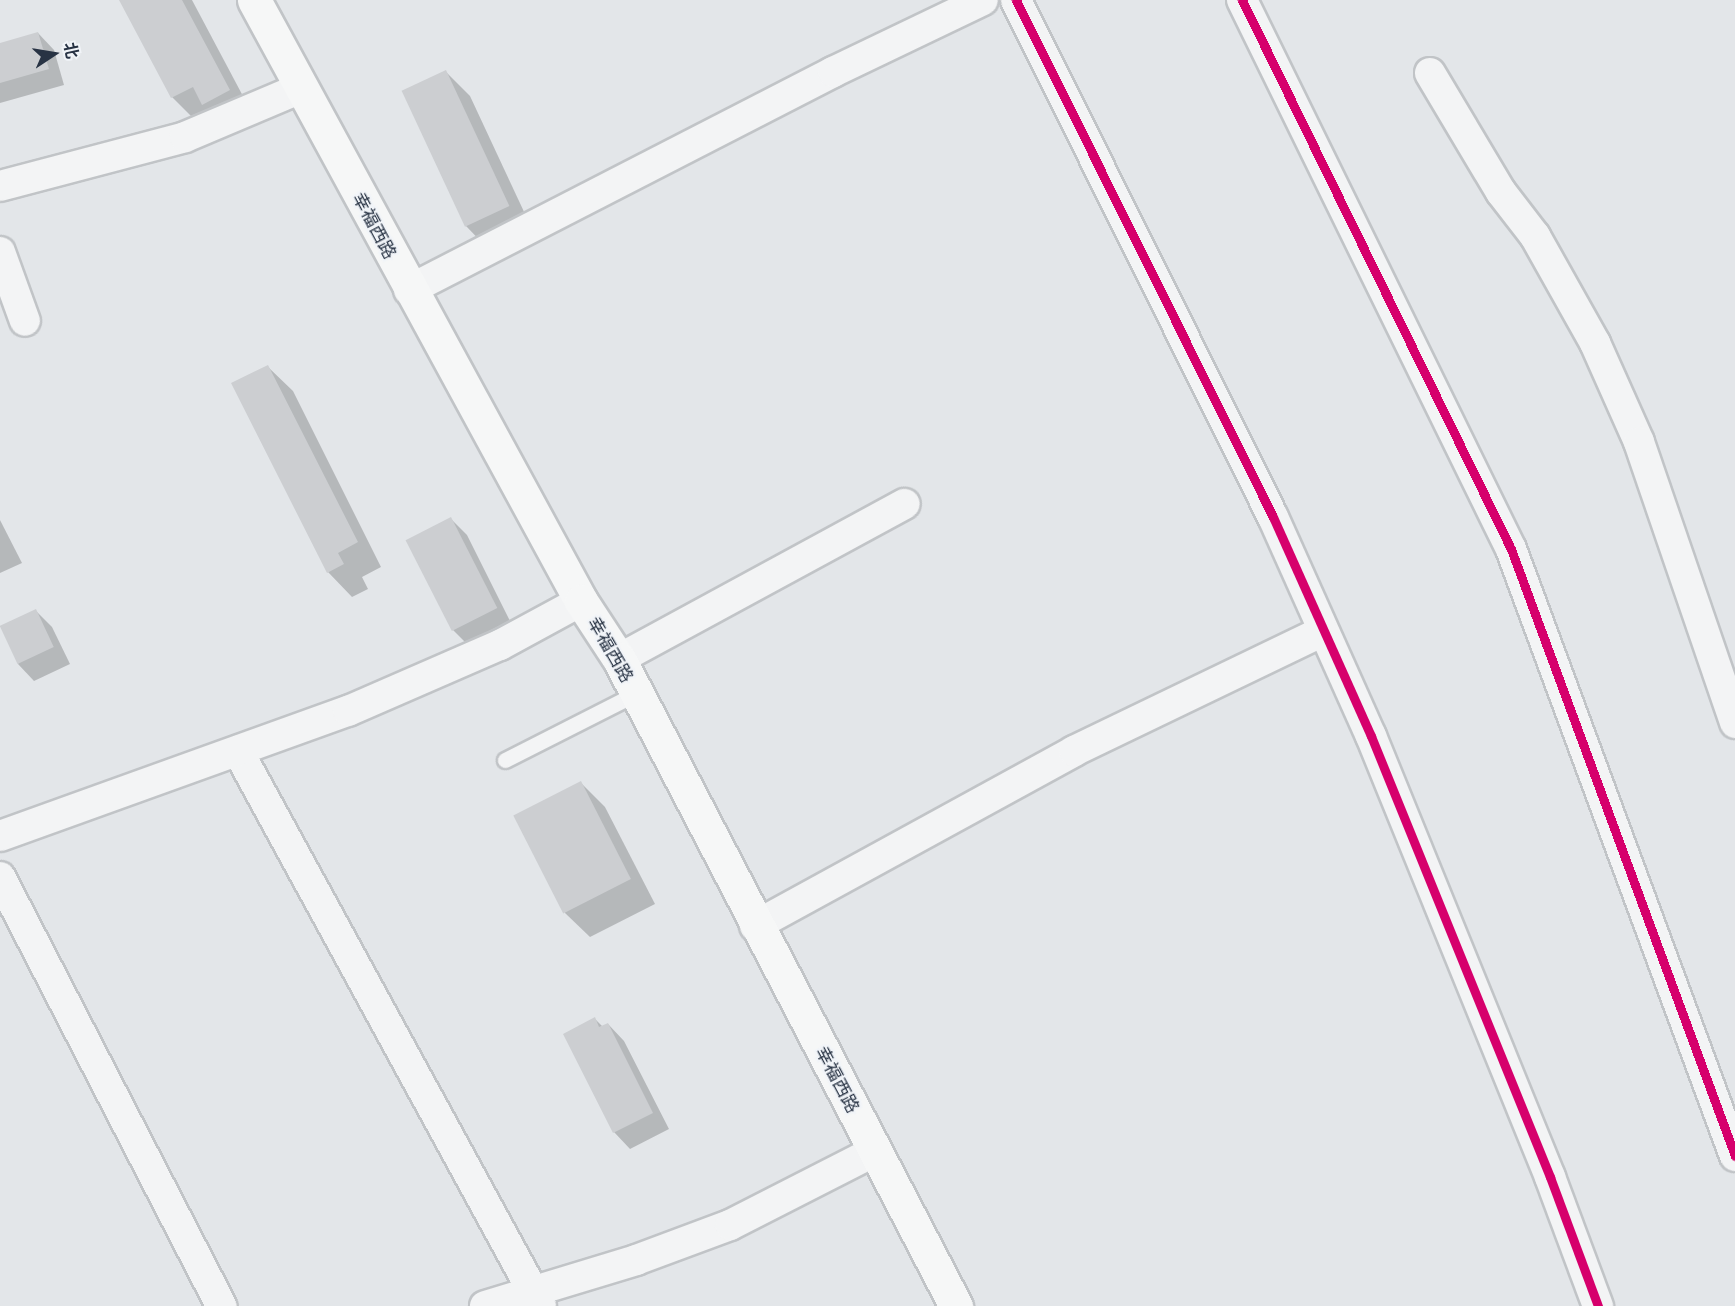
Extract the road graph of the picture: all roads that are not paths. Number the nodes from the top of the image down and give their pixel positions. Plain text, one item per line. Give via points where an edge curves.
1 (254, 0) edge
2 (1016, 0) edge
3 (1242, 0) edge
4 (966, 4) edge
5 (1430, 73) dead end
6 (301, 88) junction
7 (0, 186) edge
8 (0, 252) edge
9 (409, 290) junction
10 (25, 321) dead end
11 (905, 504) dead end
12 (581, 601) junction
13 (1323, 631) junction
14 (619, 658) junction
15 (635, 694) junction
16 (1735, 723) edge
17 (238, 751) junction
18 (505, 760) dead end
19 (0, 836) edge
20 (0, 877) edge
21 (755, 926) junction
22 (875, 1151) junction
23 (1735, 1156) edge
24 (537, 1299) edge
25 (221, 1306) edge
26 (485, 1306) edge
27 (956, 1306) edge
28 (1598, 1306) edge

1 - 6 main road, 幸福西路
2 - 13 street via 1210,386
3 - 23 street via 1511,549
4 - 9 street
5 - 16 street via 1501,192 1535,236 1595,343 1639,442
6 - 7 street via 185,137
6 - 9 main road, 幸福西路
8 - 10 street
9 - 12 main road, 幸福西路
11 - 14 street
12 - 14 main road, 幸福西路
12 - 17 street via 500,645 348,711
13 - 21 street via 1074,751
13 - 28 street via 1371,736 1522,1106
14 - 15 main road, 幸福西路
15 - 18 lane
15 - 21 main road, 幸福西路
17 - 19 street
17 - 24 street
20 - 25 street
21 - 22 main road, 幸福西路
22 - 24 street via 730,1225
22 - 27 main road, 幸福西路
24 - 26 street

